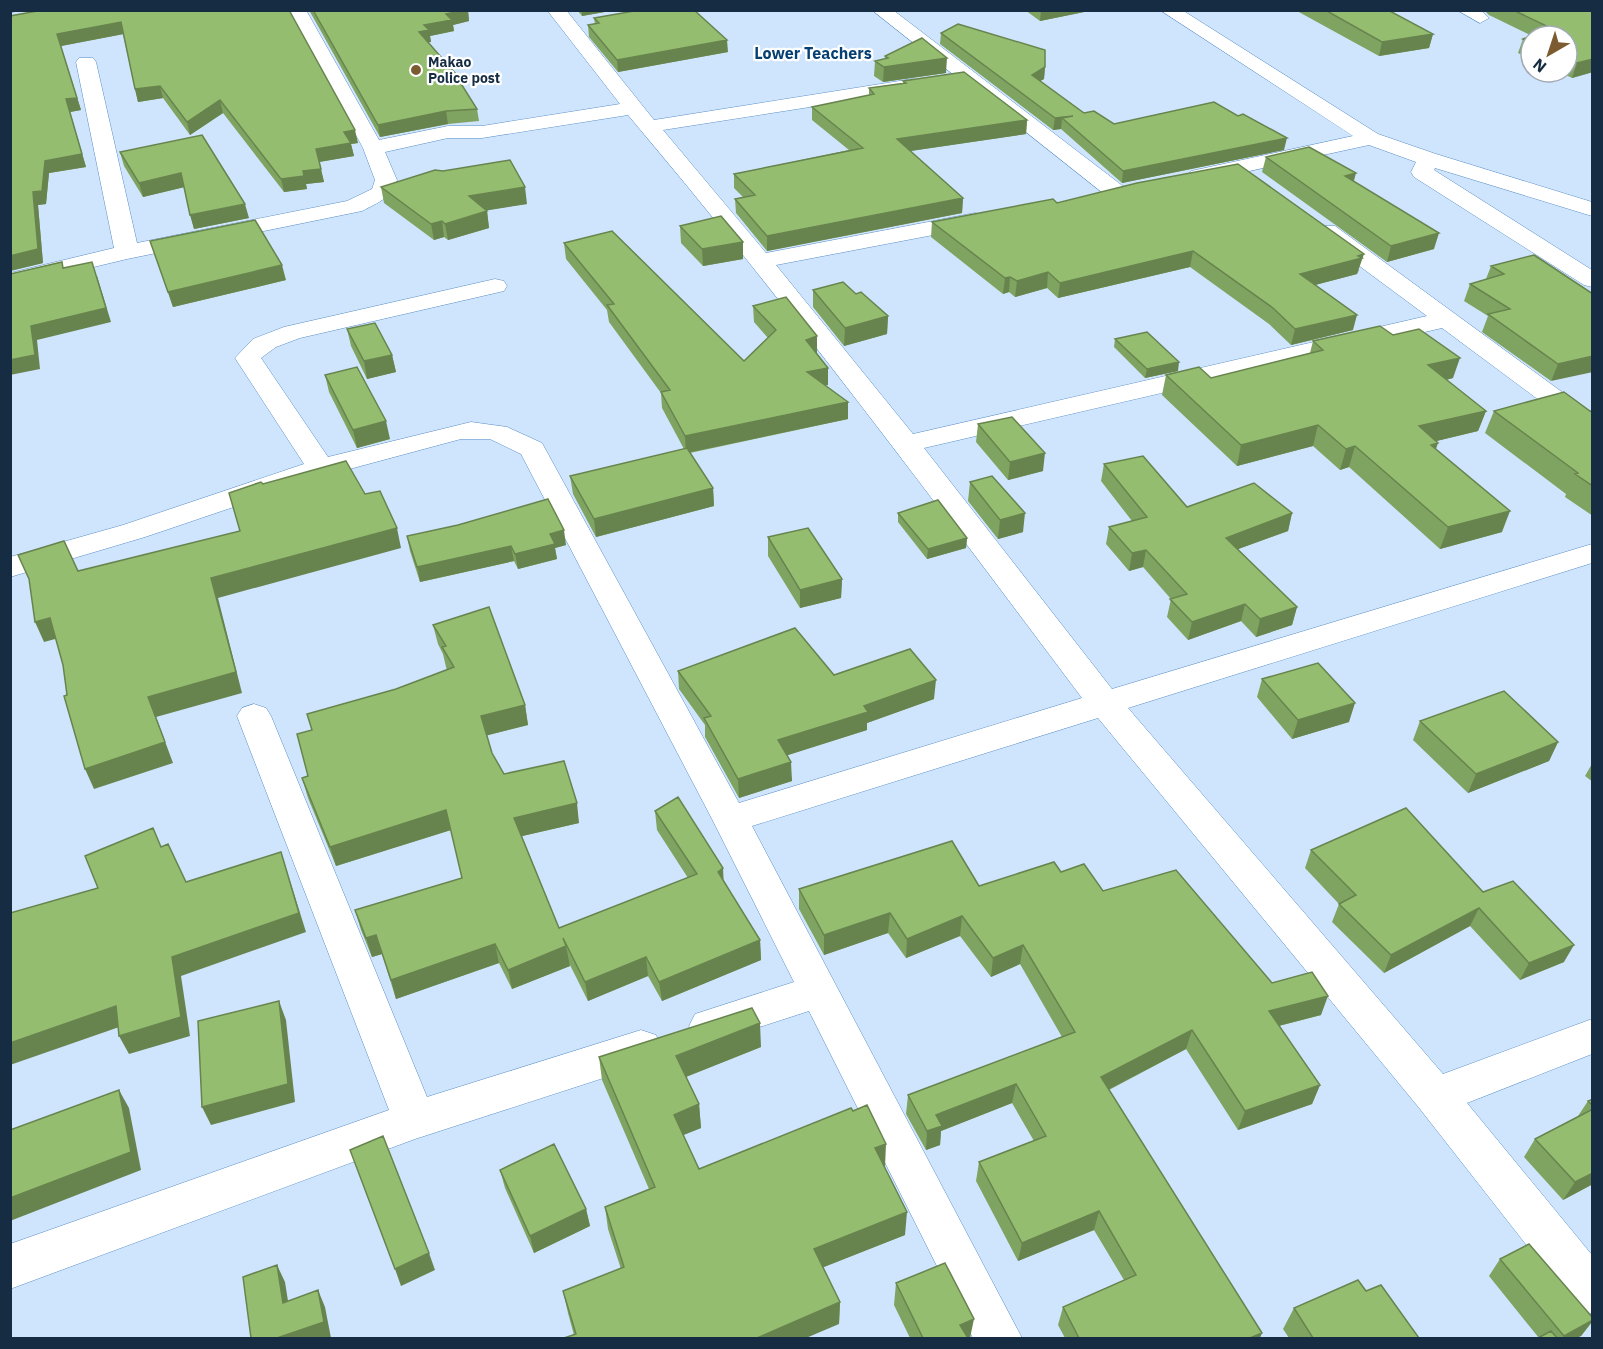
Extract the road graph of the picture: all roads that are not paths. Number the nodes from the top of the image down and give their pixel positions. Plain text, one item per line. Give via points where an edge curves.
1 (297, 10) edge
2 (881, 10) edge
3 (1169, 10) edge
4 (573, 20) edge
5 (86, 62) dead end
6 (967, 77) junction
7 (642, 117) junction
8 (1371, 138) junction
9 (373, 148) junction
10 (1428, 159) junction
11 (1184, 179) edge
12 (1138, 188) edge
13 (1116, 192) junction
14 (1093, 196) edge
15 (1593, 209) edge
16 (990, 216) edge
17 (1306, 216) edge
18 (127, 252) junction
19 (762, 261) junction
20 (10, 280) edge
21 (1593, 280) edge
22 (495, 286) dead end
23 (1447, 319) junction
24 (1593, 426) edge
25 (906, 444) junction
26 (321, 468) junction
27 (1593, 553) edge
28 (10, 567) edge
29 (1105, 704) junction
30 (254, 716) dead end
31 (730, 819) junction
32 (817, 992) junction
33 (1593, 1036) edge
34 (1435, 1096) junction
35 (415, 1120) junction
36 (10, 1267) edge
37 (1593, 1291) edge
38 (998, 1338) edge

1 - 9 street
2 - 6 street
3 - 8 street
4 - 7 street
5 - 18 street
6 - 7 street
6 - 13 street
7 - 9 street via 448,132
7 - 19 street
8 - 10 street
8 - 11 street via 1250,175
9 - 18 street via 386,180 381,193 354,206
10 - 15 street
10 - 21 street via 1422,172
12 - 13 street
13 - 14 street
16 - 19 street
17 - 23 street
18 - 20 street
19 - 25 street
22 - 26 street via 293,332 254,349 248,358
23 - 24 street
23 - 25 street
25 - 29 street
26 - 28 street via 134,531
26 - 31 street via 483,428 508,435 531,449
27 - 29 street
29 - 31 street
29 - 34 street
30 - 35 street
31 - 32 street
32 - 35 street
32 - 38 street
33 - 34 street
34 - 37 street
35 - 36 street

